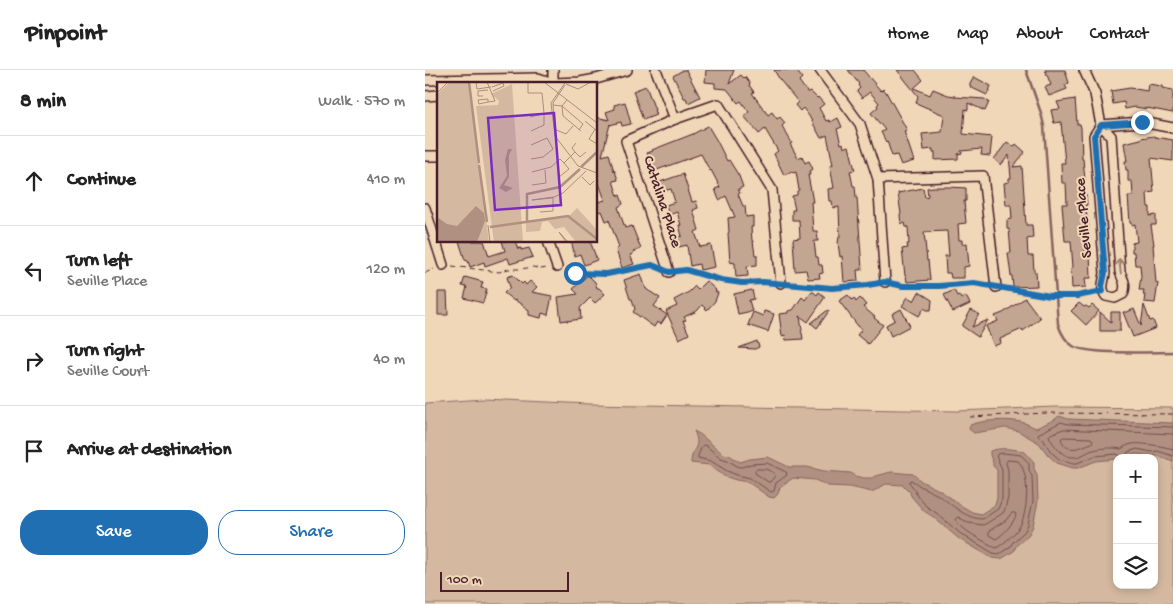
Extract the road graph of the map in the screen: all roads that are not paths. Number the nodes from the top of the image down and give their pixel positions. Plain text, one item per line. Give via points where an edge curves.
1 (627, 70) edge
2 (656, 70) edge
3 (820, 70) edge
4 (1084, 70) edge
5 (425, 80) edge
6 (549, 82) edge
7 (580, 82) edge
8 (675, 119) junction
9 (1101, 125) junction
10 (1173, 128) edge
11 (878, 179) junction
12 (425, 208) edge
13 (548, 242) edge
14 (443, 265) road end
15 (557, 267) road end
16 (669, 272) road end
17 (885, 282) road end
18 (781, 283) road end
19 (996, 287) road end

1 - 7 street
2 - 8 street
3 - 11 street via 860,124
4 - 9 street, Seville Place via 1095,94
5 - 6 street via 537,78
8 - 16 street, Catalina Place via 626,140
8 - 18 street via 718,104 773,190
9 -> 9 street, Seville Place via 1094,136 1105,273 1102,286 1106,296 1115,298 1125,289 1120,272 1111,136
9 - 10 street via 1142,122
11 - 17 street
11 - 19 street via 983,176
12 - 14 street
13 - 15 street

